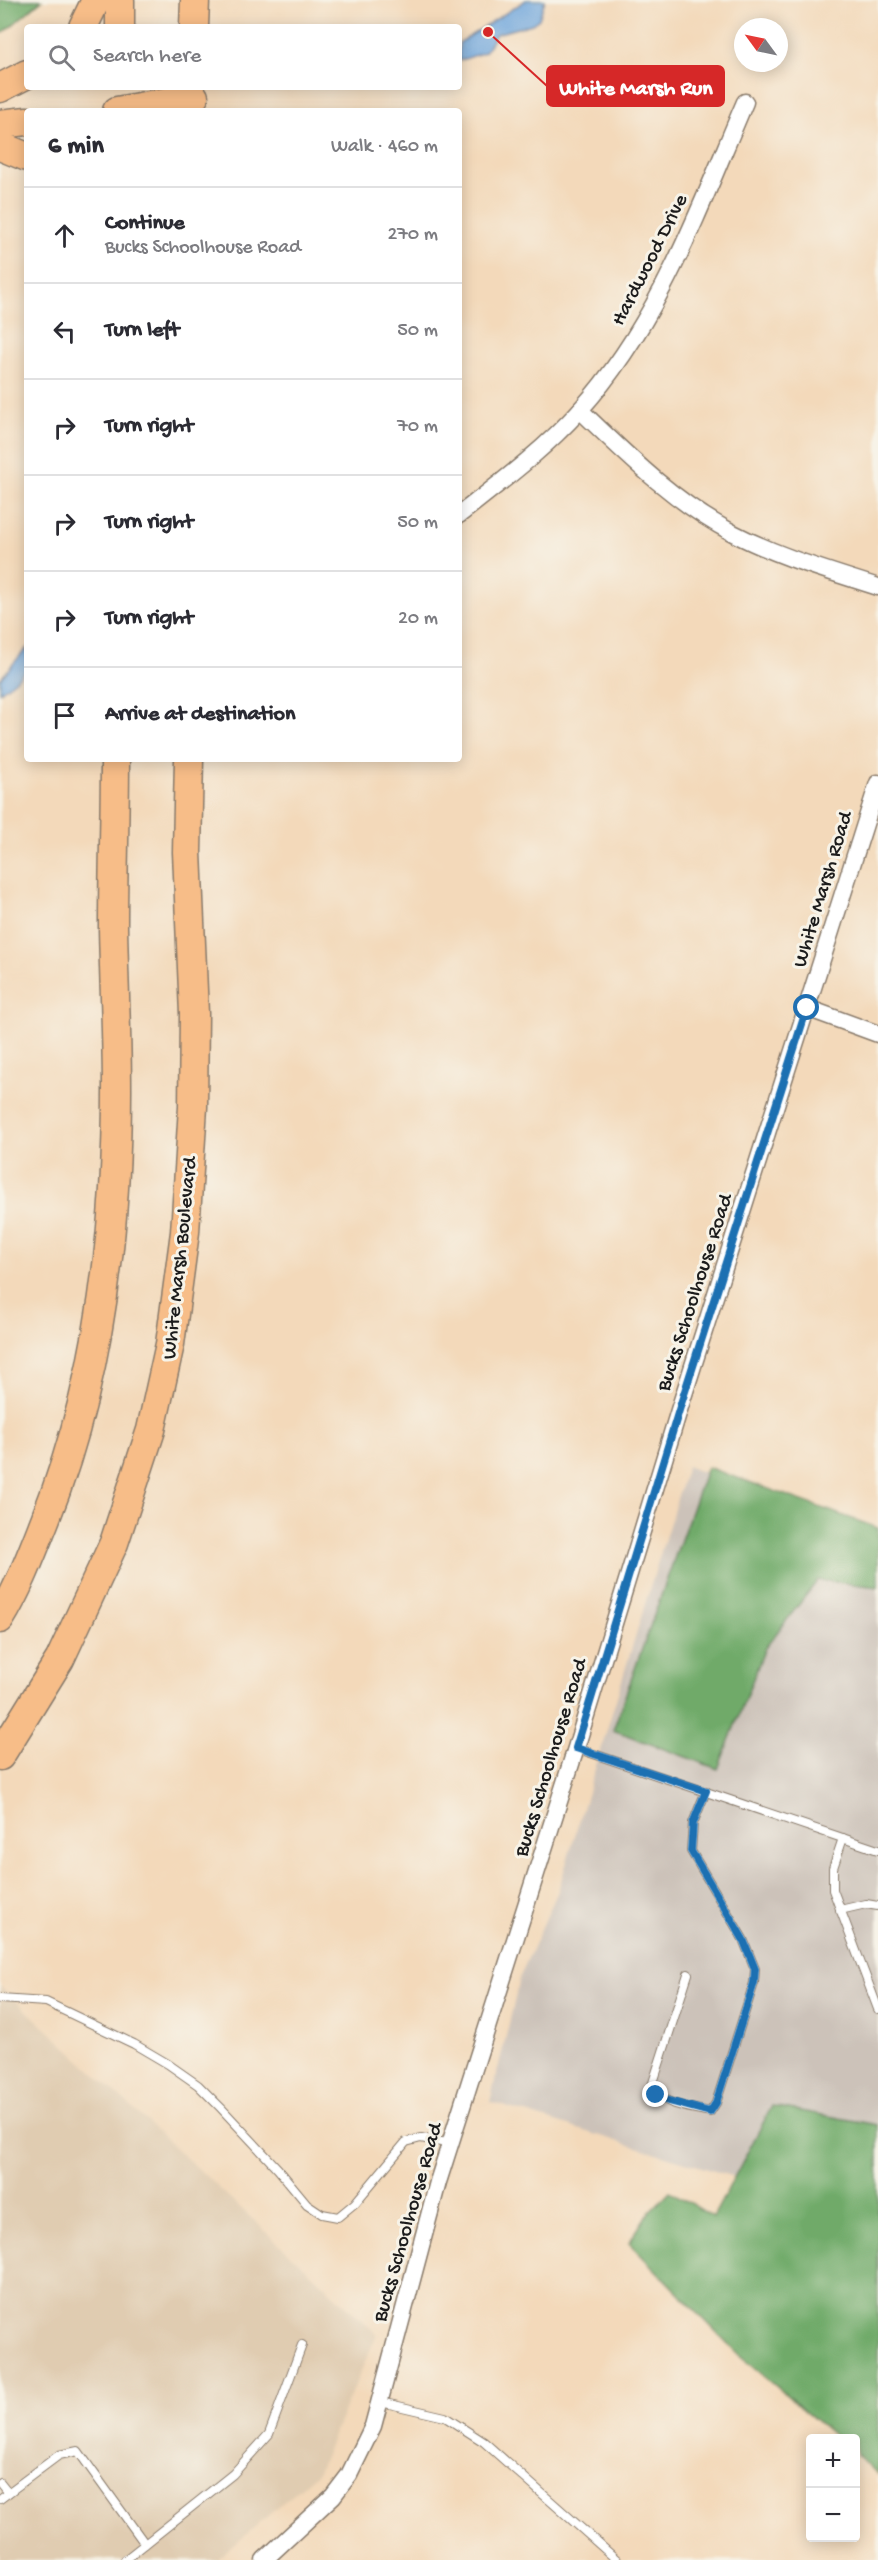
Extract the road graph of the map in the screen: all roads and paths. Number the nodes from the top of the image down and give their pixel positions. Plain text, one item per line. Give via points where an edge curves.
1 (96, 0) edge
2 (120, 0) edge
3 (195, 0) edge
4 (84, 24) edge
5 (120, 24) edge
6 (194, 24) edge
7 (24, 76) edge
8 (24, 85) edge
9 (0, 88) edge
10 (120, 90) edge
11 (163, 90) edge
12 (194, 98) edge
13 (745, 102) dead end
14 (119, 108) edge
15 (136, 108) edge
16 (24, 121) edge
17 (0, 124) edge
18 (0, 146) edge
19 (24, 156) edge
20 (580, 410) junction
21 (462, 513) edge
22 (878, 587) edge
23 (115, 762) edge
24 (189, 762) edge
25 (878, 783) edge
26 (807, 1008) junction
27 (878, 1034) edge
28 (0, 1619) edge
29 (576, 1748) junction
30 (0, 1756) edge
31 (706, 1791) junction
32 (843, 1838) junction
33 (878, 1850) edge
34 (878, 1906) edge
35 (840, 1910) junction
36 (688, 1974) dead end
37 (0, 1999) edge
38 (878, 2009) edge
39 (451, 2144) junction
40 (302, 2345) dead end
41 (381, 2402) junction
42 (0, 2483) edge
43 (4, 2496) edge
44 (146, 2544) junction
45 (125, 2560) edge
46 (264, 2560) edge
47 (618, 2560) edge

1 - 4 highway
2 - 5 highway
3 - 6 highway
7 - 9 highway
8 - 9 highway
10 - 14 highway
11 - 12 highway
12 - 15 highway
13 - 20 street, Hardwood Drive via 679,257 648,317
16 - 17 highway
18 - 19 highway
20 - 21 street, Hardwood Drive
20 - 22 street via 641,469 731,532 791,559
23 - 28 highway via 117,1091 114,1186 102,1312 65,1470
24 - 30 highway, White Marsh Boulevard via 193,1107 185,1232 170,1344 151,1430 114,1543 60,1659
25 - 26 street, White Marsh Road
26 - 27 street
26 - 29 street, Bucks Schoolhouse Road
29 - 31 lane
29 - 39 street, Bucks Schoolhouse Road
31 - 32 lane
31 - 36 lane via 693,1823 691,1851 743,1939 755,1969 754,1983 710,2112 665,2100 656,2095 652,2086
32 - 33 lane
32 - 35 lane via 833,1868 833,1890
34 - 35 lane via 866,1904
35 - 38 lane
37 - 39 lane via 46,2002 168,2064 198,2085 306,2204 322,2214 338,2217 355,2203 406,2142 421,2138
39 - 41 street, Bucks Schoolhouse Road via 408,2288
40 - 44 lane via 269,2434 233,2474
41 - 46 street, Bucks Schoolhouse Road via 349,2475 333,2496
41 - 47 lane via 445,2417 461,2426
42 - 43 lane
43 - 44 lane via 59,2455 78,2451
44 - 45 lane

